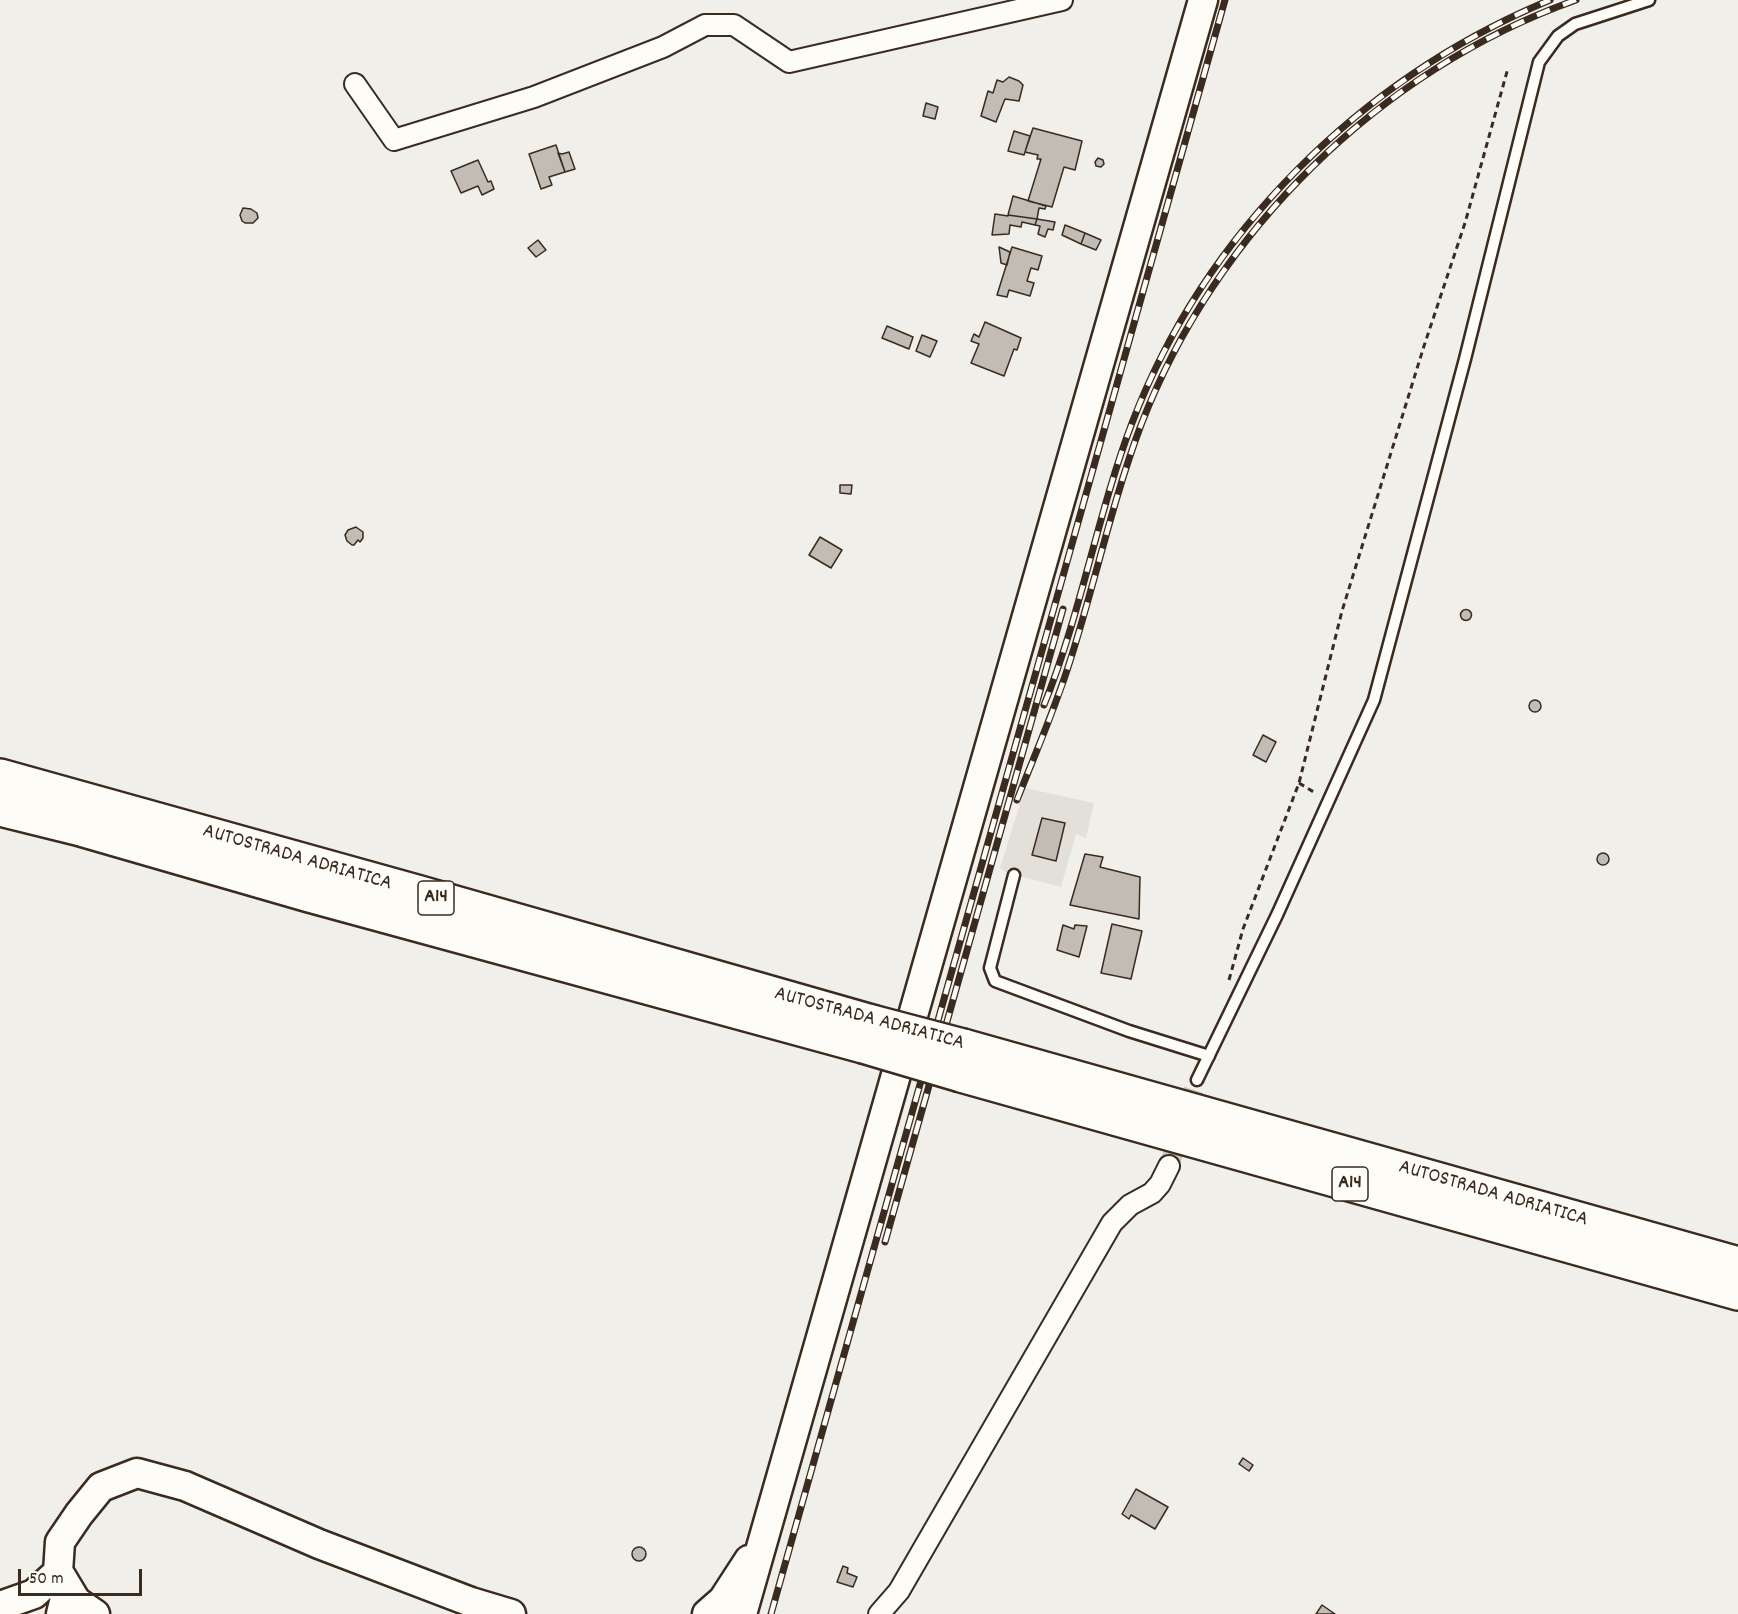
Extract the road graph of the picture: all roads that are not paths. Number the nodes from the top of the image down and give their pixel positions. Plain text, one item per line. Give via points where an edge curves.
1 (1062, 0) edge
2 (1203, 0) edge
3 (1649, 0) edge
4 (355, 84) dead end
5 (0, 776) edge
6 (0, 809) edge
7 (1014, 874) dead end
8 (867, 1034) junction
9 (1209, 1056) junction
10 (962, 1060) junction
11 (1197, 1080) tunnel mouth
12 (1170, 1167) tunnel mouth
13 (1738, 1264) edge
14 (1738, 1293) edge
15 (764, 1538) junction
16 (58, 1572) junction
17 (0, 1606) edge
18 (40, 1614) edge
19 (61, 1614) edge
20 (95, 1614) edge
21 (511, 1614) edge
22 (707, 1614) edge
23 (742, 1614) edge
24 (879, 1614) edge

1 - 4 street via 789,62 734,26 705,25 663,47 534,97 394,140
2 - 15 main road
3 - 9 lane via 1575,24 1558,36 1539,62 1374,700
5 - 8 highway, AUTOSTRADA ADRIATICA / A14 via 431,896
6 - 8 highway, AUTOSTRADA ADRIATICA / A14 via 309,895
7 - 9 lane via 990,968 995,981
8 - 10 highway, AUTOSTRADA ADRIATICA / A14, bridge
9 - 11 lane
10 - 13 highway, AUTOSTRADA ADRIATICA / A14
10 - 14 highway, AUTOSTRADA ADRIATICA / A14
12 - 24 street via 1152,1193 1130,1205 1112,1222 899,1591
15 - 22 main road via 723,1600
15 - 23 main road
16 - 17 main road via 34,1594
16 - 18 main road
16 - 19 main road via 65,1598
16 - 20 main road via 76,1601
16 - 21 main road via 60,1542 79,1514 101,1487 136,1473 185,1486 319,1544

